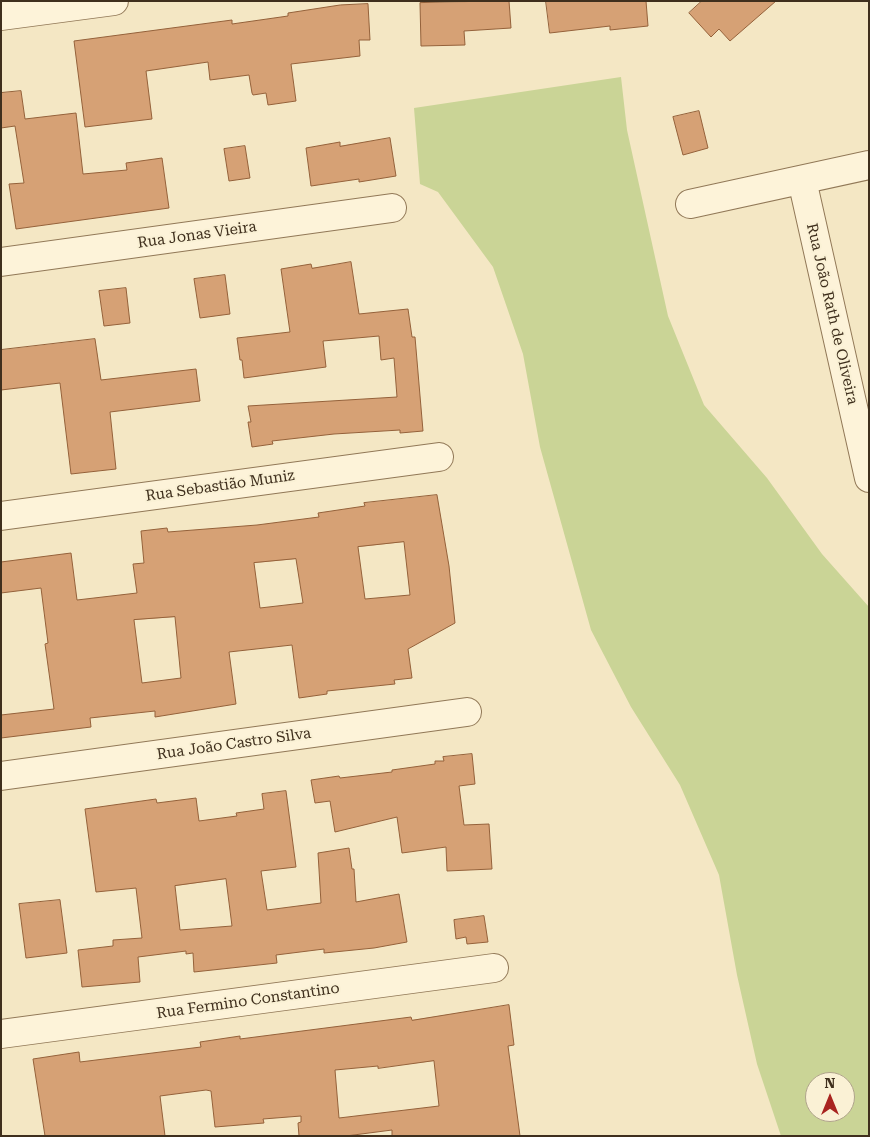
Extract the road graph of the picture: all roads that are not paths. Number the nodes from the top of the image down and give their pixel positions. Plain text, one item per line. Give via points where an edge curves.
1 (114, 1) edge
2 (1, 16) edge
3 (869, 165) edge
4 (802, 180) junction
5 (690, 204) dead end
6 (392, 208) dead end
7 (1, 262) edge
8 (439, 457) dead end
9 (869, 478) edge
10 (1, 516) edge
11 (467, 712) dead end
12 (1, 776) edge
13 (494, 968) dead end
14 (1, 1034) edge

1 - 2 street
3 - 4 street
4 - 5 street
4 - 9 street, Rua João Rath de Oliveira
6 - 7 street, Rua Jonas Vieira
8 - 10 street, Rua Sebastião Muniz
11 - 12 street, Rua João Castro Silva
13 - 14 street, Rua Fermino Constantino

